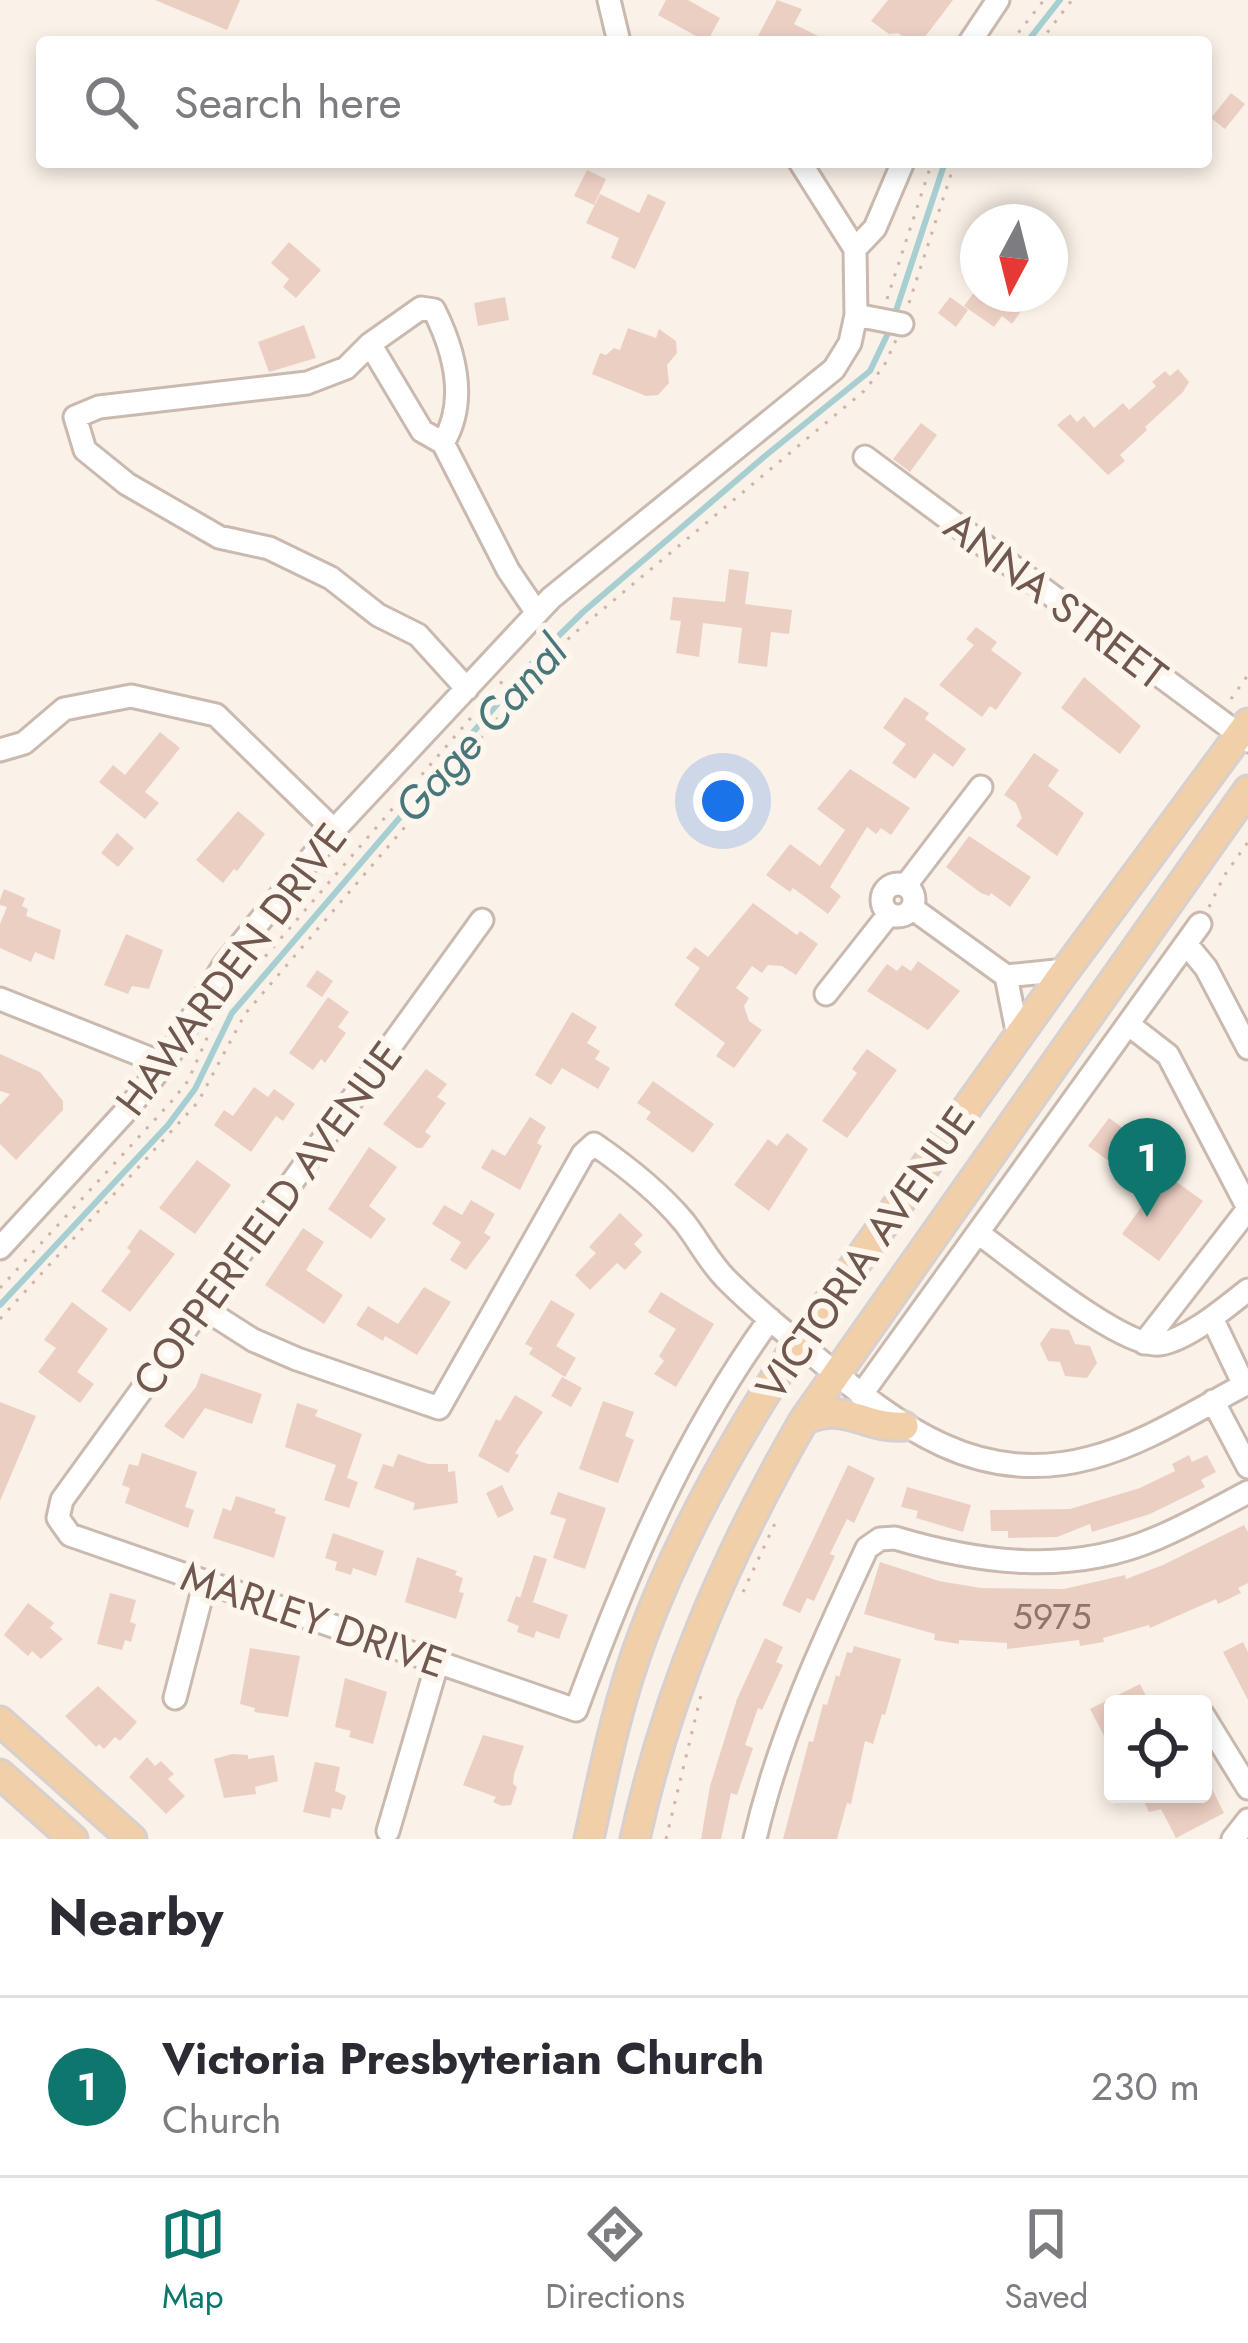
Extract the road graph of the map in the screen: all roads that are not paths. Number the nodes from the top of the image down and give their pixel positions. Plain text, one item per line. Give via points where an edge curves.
1 (609, 0) edge
2 (998, 0) edge
3 (618, 36) edge
4 (974, 36) edge
5 (804, 168) edge
6 (900, 168) edge
7 (855, 248) junction
8 (856, 315) junction
9 (890, 320) road end
10 (370, 344) junction
11 (443, 443) junction
12 (865, 458) dead end
13 (537, 614) junction
14 (466, 688) junction
15 (1245, 733) edge
16 (0, 750) edge
17 (981, 787) dead end
18 (1248, 790) edge
19 (334, 830) junction
20 (906, 885) junction
21 (912, 908) junction
22 (889, 914) junction
23 (482, 920) dead end
24 (1200, 924) road end
25 (1188, 946) junction
26 (1062, 975) junction
27 (1006, 976) junction
28 (826, 994) dead end
29 (0, 999) edge
30 (1128, 1024) junction
31 (1021, 1033) junction
32 (1248, 1048) edge
33 (164, 1064) junction
34 (1248, 1208) edge
35 (978, 1233) junction
36 (0, 1248) edge
37 (1248, 1290) edge
38 (203, 1308) junction
39 (1212, 1318) junction
40 (770, 1319) junction
41 (799, 1343) junction
42 (1144, 1343) junction
43 (835, 1374) junction
44 (1246, 1384) edge
45 (861, 1395) junction
46 (1213, 1401) junction
47 (804, 1420) junction
48 (904, 1426) junction
49 (1248, 1466) edge
50 (1248, 1492) edge
51 (58, 1518) joint
52 (205, 1582) junction
53 (438, 1661) junction
54 (175, 1698) dead end
55 (0, 1720) edge
56 (1212, 1729) edge
57 (0, 1774) edge
58 (1248, 1788) edge
59 (1248, 1820) edge
60 (388, 1831) dead end
61 (73, 1839) edge
62 (132, 1839) edge
63 (589, 1839) edge
64 (635, 1839) edge
65 (755, 1839) edge
66 (1233, 1839) edge

1 - 3 street
2 - 4 street
5 - 7 street
6 - 7 street via 875,228
7 - 8 street, HAWARDEN DRIVE
8 - 9 street
8 - 13 street, HAWARDEN DRIVE via 834,369
10 - 11 street via 422,431
10 - 11 street via 421,308 434,310 458,384 456,421
10 - 14 street via 346,368 307,383 99,406 74,417 76,432 85,450 127,484 183,518 331,578 418,635
11 - 13 street
12 - 15 street, ANNA STREET
13 - 14 street, HAWARDEN DRIVE
14 - 19 street, HAWARDEN DRIVE
15 - 26 main road, VICTORIA AVENUE
16 - 19 street via 24,743 64,709 131,696 216,715
17 - 20 street
18 - 43 main road, VICTORIA AVENUE
19 - 33 street, HAWARDEN DRIVE via 224,965
20 - 21 street
20 - 22 street via 883,891
21 - 22 street
21 - 27 street
22 - 28 street
23 - 38 street, COPPERFIELD AVENUE
24 - 25 street
25 - 30 street
25 - 32 street
26 - 27 street
26 - 31 main road, VICTORIA AVENUE
27 - 31 street
29 - 33 street
30 - 34 street via 1168,1055
30 - 35 street
31 - 41 main road, VICTORIA AVENUE
33 - 36 street, HAWARDEN DRIVE
34 - 42 street
35 - 42 street
35 - 45 street
37 - 39 street
38 - 40 street via 275,1350 439,1408 594,1144 655,1192 724,1278
38 - 51 street, COPPERFIELD AVENUE via 62,1500
39 - 42 street via 1162,1344
39 - 44 street
40 - 41 street
40 - 53 street, MARLEY DRIVE via 682,1458 576,1710
41 - 43 street
41 - 63 main road, VICTORIA AVENUE via 719,1473 656,1604 608,1750
43 - 45 street
43 - 47 main road, VICTORIA AVENUE
44 - 46 street
45 - 48 street
46 - 48 street via 1121,1447 1060,1463 978,1458
46 - 49 street
47 - 48 main road via 834,1411 881,1428
47 - 64 main road, VICTORIA AVENUE via 697,1632
50 - 65 street via 1107,1556 996,1562 896,1538 867,1548 797,1698
51 - 52 street, MARLEY DRIVE via 70,1534
52 - 53 street, MARLEY DRIVE
52 - 54 street
53 - 60 street
55 - 62 main road
56 - 58 street
57 - 61 main road
59 - 66 street

